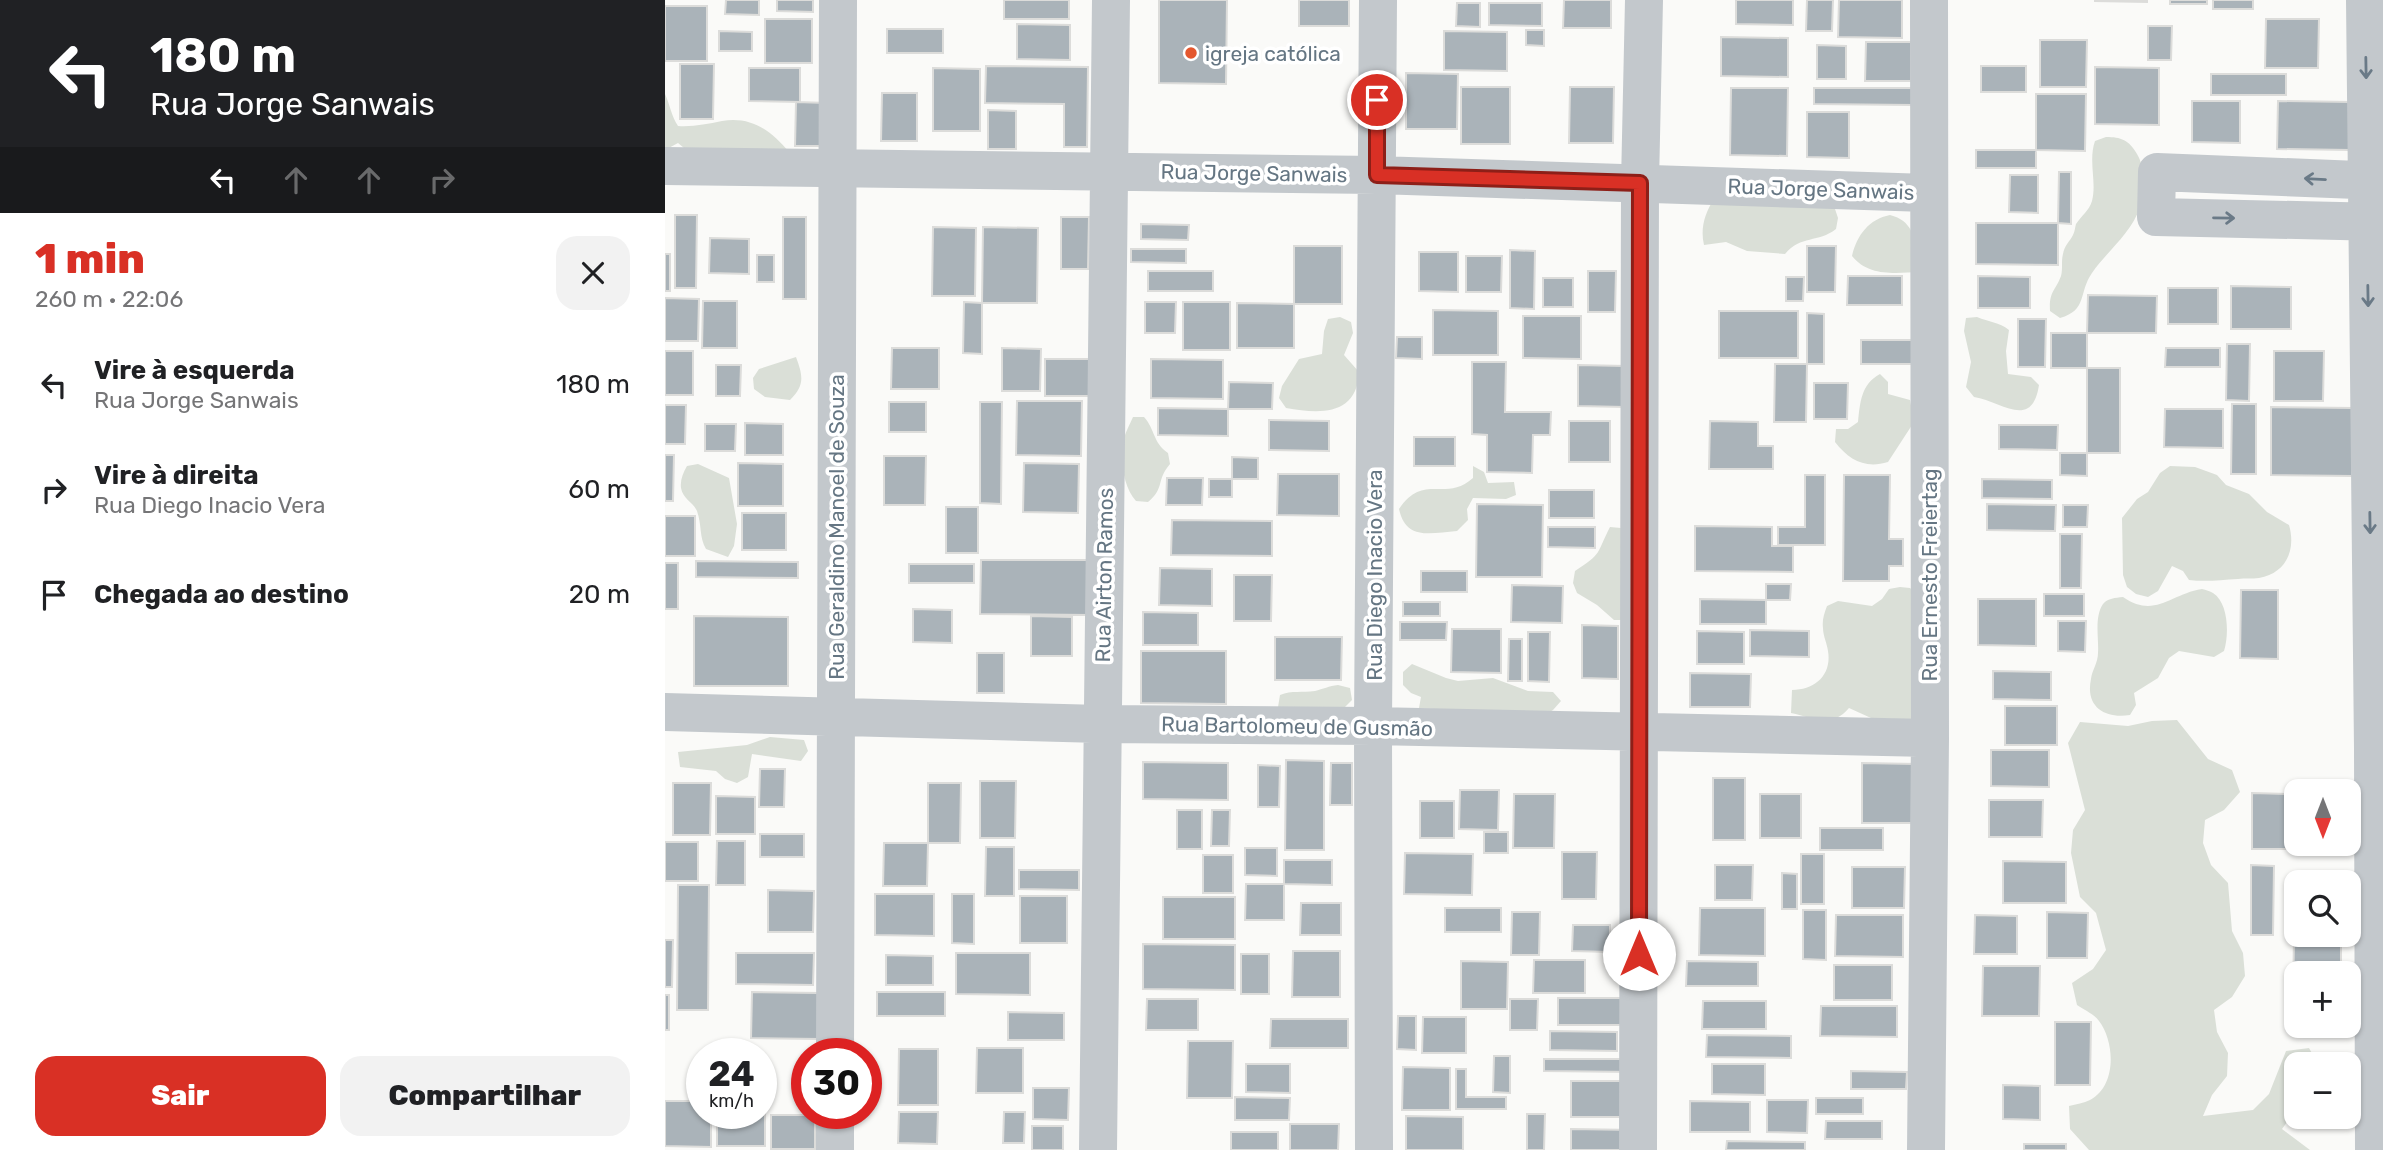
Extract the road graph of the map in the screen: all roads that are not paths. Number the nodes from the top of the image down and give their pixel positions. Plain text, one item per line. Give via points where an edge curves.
1 (838, 0) edge
2 (1111, 0) edge
3 (1378, 0) edge
4 (1644, 0) edge
5 (1929, 0) edge
6 (2365, 0) edge
7 (665, 166) edge
8 (837, 167) junction
9 (1109, 171) junction
10 (1377, 175) junction
11 (2375, 181) edge
12 (1640, 183) junction
13 (1927, 193) junction
14 (2375, 222) edge
15 (665, 712) edge
16 (836, 716) junction
17 (1101, 724) junction
18 (1373, 726) junction
19 (1639, 731) junction
20 (1930, 738) junction
21 (2378, 748) edge
22 (835, 1038) edge
23 (835, 1129) edge
24 (835, 1150) edge
25 (1098, 1150) edge
26 (1374, 1150) edge
27 (1638, 1150) edge
28 (1926, 1150) edge
29 (2374, 1150) edge

1 - 8 street, Rua Geraldino Manoel de Souza
2 - 9 street, Rua Airton Ramos
3 - 10 street, Rua Diego Inacio Vera
4 - 12 street
5 - 13 street, Rua Ernesto Freiertag
6 -> 11 street
7 - 8 street, Rua Jorge Sanwais
8 - 9 street, Rua Jorge Sanwais
8 - 16 street, Rua Geraldino Manoel de Souza
9 - 10 street, Rua Jorge Sanwais
9 - 17 street, Rua Airton Ramos
10 - 12 street, Rua Jorge Sanwais
10 - 18 street, Rua Diego Inacio Vera
11 - 14 street
11 -> 14 street via 2157,172 2156,217
12 - 13 street, Rua Jorge Sanwais
12 - 19 street
13 - 20 street, Rua Ernesto Freiertag
14 -> 21 street
15 - 16 street, Rua Bartolomeu de Gusmão
16 - 17 street, Rua Bartolomeu de Gusmão
16 - 22 street, Rua Geraldino Manoel de Souza
17 - 18 street, Rua Bartolomeu de Gusmão
17 - 25 street, Rua Airton Ramos
18 - 19 street, Rua Bartolomeu de Gusmão
18 - 26 street, Rua Diego Inacio Vera
19 - 20 street, Rua Bartolomeu de Gusmão
19 - 27 street
20 - 28 street, Rua Ernesto Freiertag
21 - 29 street
23 - 24 street

